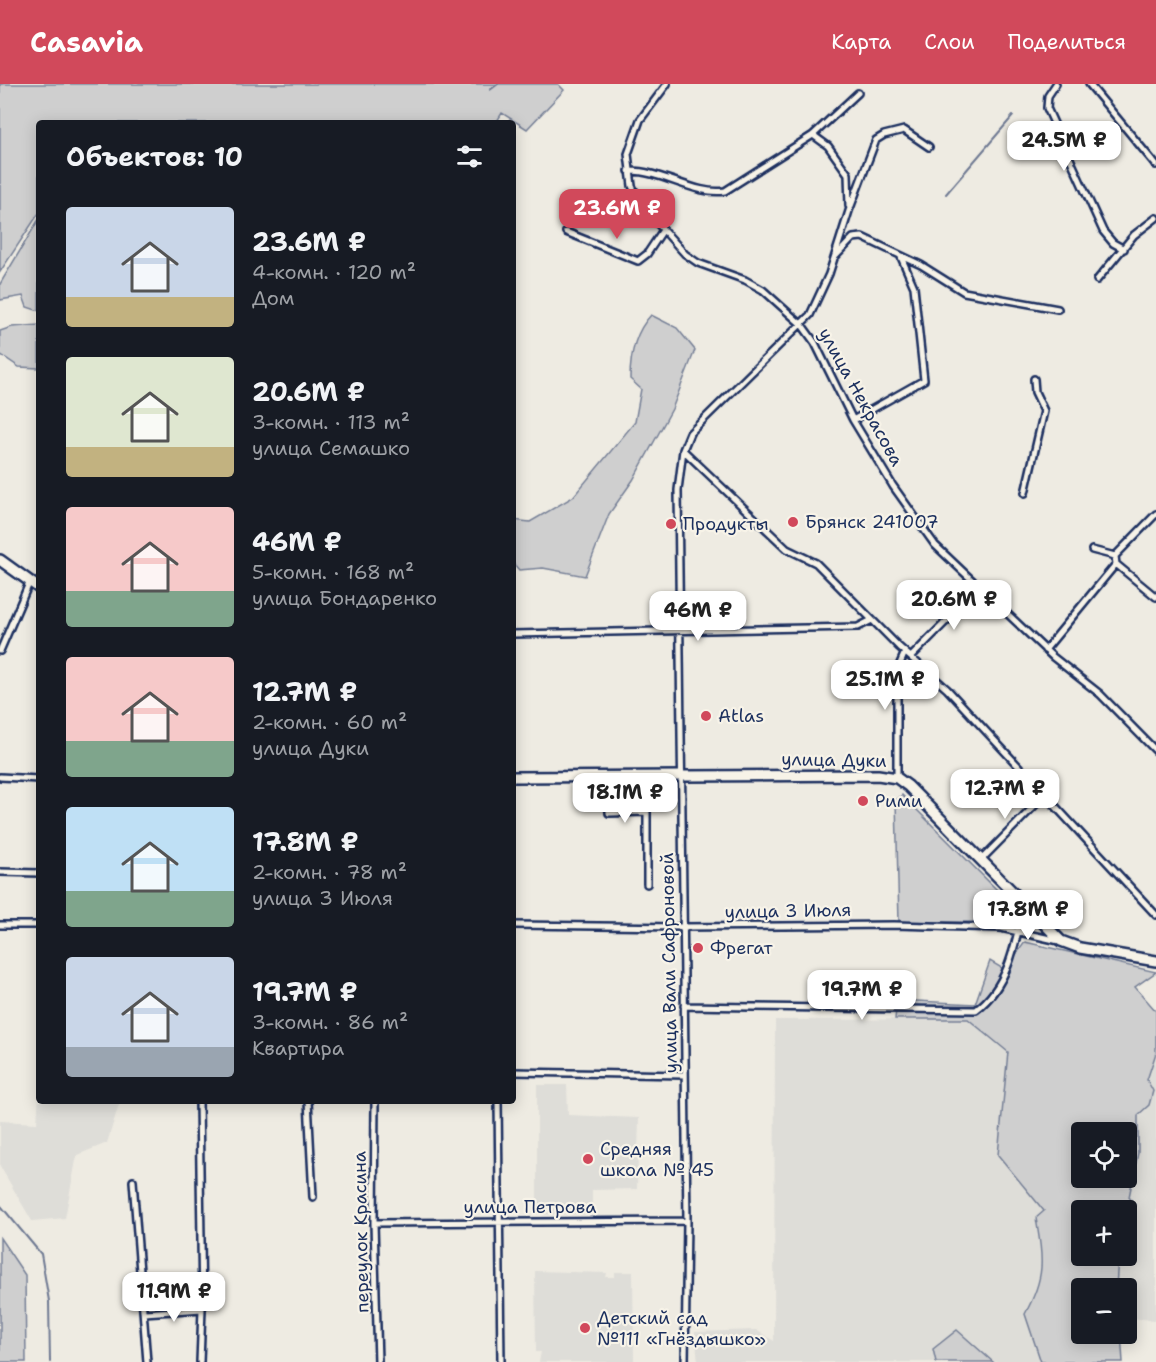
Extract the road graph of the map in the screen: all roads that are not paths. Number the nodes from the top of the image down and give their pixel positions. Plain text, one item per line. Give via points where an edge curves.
1 (667, 84) edge
2 (1056, 84) edge
3 (1089, 84) edge
4 (858, 93) dead end
5 (813, 135) junction
6 (929, 147) dead end
7 (1156, 165) edge
8 (628, 171) junction
9 (849, 211) junction
10 (1156, 218) edge
11 (663, 230) junction
12 (566, 232) dead end
13 (1124, 249) junction
14 (902, 257) junction
15 (834, 258) junction
16 (1097, 280) dead end
17 (1058, 309) dead end
18 (802, 325) junction
19 (1034, 379) dead end
20 (853, 420) junction
21 (683, 450) junction
22 (1025, 494) dead end
23 (1156, 514) edge
24 (1092, 550) dead end
25 (1115, 556) junction
26 (0, 560) edge
27 (1116, 564) junction
28 (30, 581) junction
29 (36, 586) edge
30 (980, 587) junction
31 (1156, 597) edge
32 (872, 620) junction
33 (681, 631) junction
34 (516, 634) edge
35 (1045, 650) junction
36 (0, 651) edge
37 (905, 652) junction
38 (911, 657) junction
39 (1156, 750) edge
40 (608, 776) junction
41 (681, 776) junction
42 (0, 777) edge
43 (516, 777) edge
44 (897, 778) junction
45 (36, 779) edge
46 (1045, 795) junction
47 (981, 860) junction
48 (0, 872) edge
49 (36, 873) edge
50 (647, 884) dead end
51 (1024, 904) junction
52 (1156, 915) edge
53 (0, 925) edge
54 (36, 925) edge
55 (516, 925) edge
56 (683, 927) junction
57 (1018, 931) junction
58 (1061, 941) junction
59 (1156, 961) edge
60 (684, 1006) junction
61 (516, 1072) edge
62 (685, 1075) junction
63 (199, 1104) edge
64 (308, 1104) edge
65 (375, 1104) edge
66 (498, 1104) edge
67 (133, 1181) dead end
68 (313, 1197) dead end
69 (687, 1221) junction
70 (374, 1223) junction
71 (498, 1224) junction
72 (202, 1309) junction
73 (144, 1313) junction
74 (147, 1362) edge
75 (200, 1362) edge
76 (378, 1362) edge
77 (501, 1362) edge
78 (686, 1362) edge

1 - 8 street, улица Некрасова via 645,111 632,139
2 - 13 street via 1048,96 1047,108 1103,231
3 - 7 street
4 - 5 street
5 - 8 street via 725,191 715,193 655,173
5 - 9 street via 828,146 848,174
6 - 9 street, улица Вали Сафроновой via 909,131 879,137
8 - 11 street, улица Некрасова via 638,200
9 - 15 street, улица Вали Сафроновой
10 - 13 street via 1134,235
11 - 12 street via 638,261
11 - 18 street, улица Некрасова via 691,258 763,290
13 - 16 street
14 - 15 street via 858,236
14 - 17 street via 964,292
14 - 20 street via 914,287 924,380
15 - 18 street, улица Вали Сафроновой
18 - 20 street, улица Некрасова
18 - 21 street, улица Вали Сафроновой via 722,399 687,436
19 - 22 street via 1044,411
20 - 30 street, улица Некрасова via 927,535
21 - 32 street via 788,549 816,563
21 - 33 street, улица Вали Сафроновой via 678,490
23 - 25 street
24 - 25 street
25 - 27 street
26 - 28 main road
27 - 31 street
27 - 35 street
28 - 29 main road
28 - 36 street
30 - 35 street, улица Некрасова
30 - 38 street
32 - 33 street via 858,627
32 - 37 street
33 - 34 street
33 - 41 street, улица Вали Сафроновой
35 - 39 street, улица Некрасова via 1100,694
37 - 38 street
37 - 44 street via 897,671
38 - 46 street via 947,689
40 - 41 main road, улица Дуки
40 - 43 main road, улица Дуки
40 - 50 street via 609,813 647,812
41 - 44 main road, улица Дуки
41 - 56 street, улица Вали Сафроновой
42 - 45 street
44 - 47 main road, улица Дуки
46 - 47 street
46 - 52 street
47 - 51 main road, улица Дуки
48 - 49 street
51 - 57 street
51 - 58 main road, улица Дуки
53 - 54 street
55 - 56 street, улица 3 Июля
56 - 57 street, улица 3 Июля via 894,925
56 - 60 street, улица Вали Сафроновой
57 - 58 street, улица 3 Июля
57 - 60 street via 996,991 982,1006 969,1012
58 - 59 main road, улица Дуки
60 - 62 street, улица Вали Сафроновой
61 - 62 street
62 - 69 street, улица Вали Сафроновой
63 - 72 street
64 - 68 street
65 - 70 street, переулок Красина
66 - 71 street
67 - 73 street
69 - 71 street, улица Петрова
69 - 78 street, улица Вали Сафроновой
70 - 71 street, улица Петрова
70 - 76 street, переулок Красина
71 - 77 street
72 - 73 street
72 - 75 street
73 - 74 street

